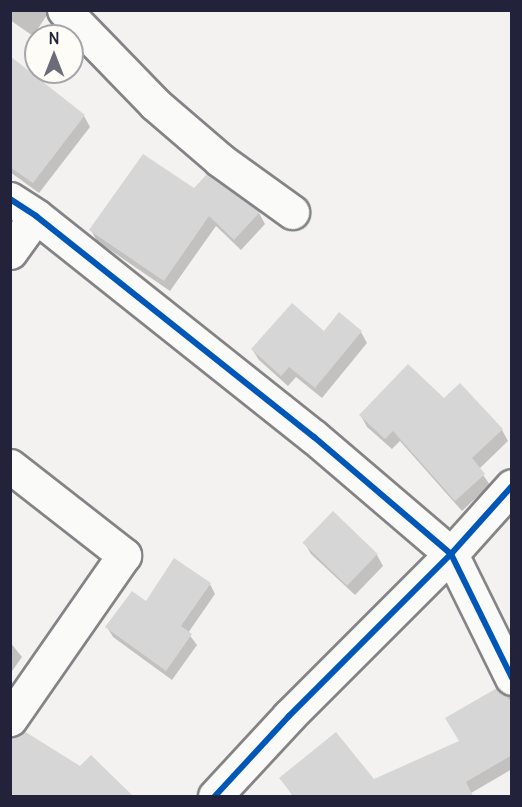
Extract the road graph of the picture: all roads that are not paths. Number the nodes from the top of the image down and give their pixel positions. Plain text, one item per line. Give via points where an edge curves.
1 (64, 10) edge
2 (23, 207) edge
3 (292, 212) dead end
4 (10, 252) edge
5 (10, 466) edge
6 (512, 486) edge
7 (451, 554) junction
8 (512, 678) edge
9 (10, 718) edge
10 (215, 796) edge

1 - 3 street via 155,104 220,160
2 - 4 street
2 - 7 street via 314,437
5 - 9 street via 124,555
6 - 7 street
7 - 8 street
7 - 10 street

